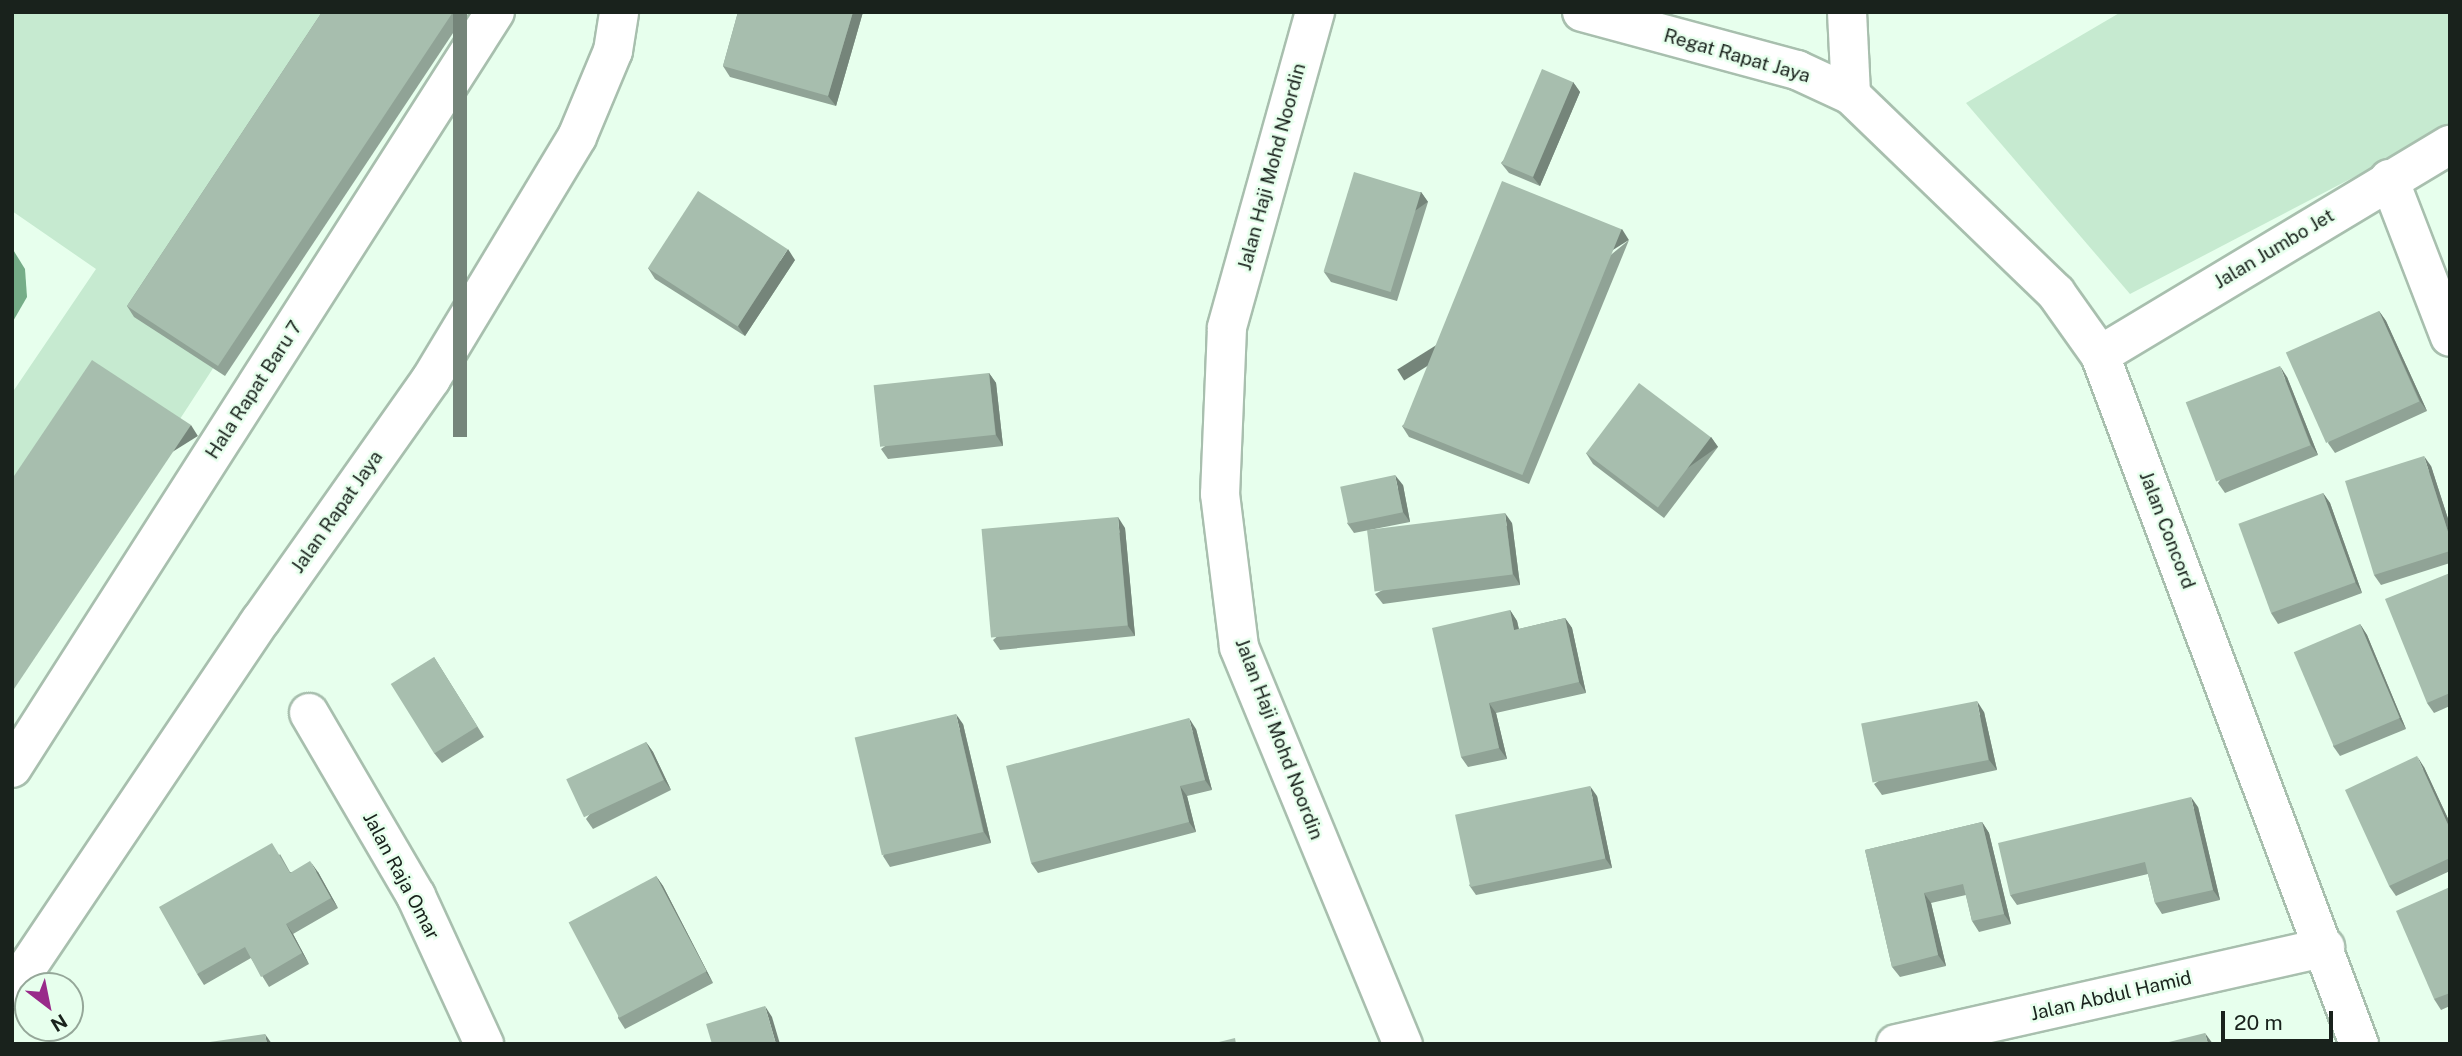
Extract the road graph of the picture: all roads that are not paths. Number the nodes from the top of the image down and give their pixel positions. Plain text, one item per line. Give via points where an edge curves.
1 (495, 12) edge
2 (619, 12) edge
3 (1315, 12) edge
4 (1582, 12) edge
5 (1847, 12) edge
6 (1851, 95) junction
7 (2450, 145) edge
8 (2389, 179) junction
9 (2450, 337) edge
10 (2100, 355) junction
11 (309, 713) dead end
12 (12, 768) edge
13 (2325, 947) junction
14 (12, 990) edge
15 (484, 1044) edge
16 (1403, 1044) edge
17 (1896, 1044) edge
18 (2359, 1044) edge

1 - 12 street, Hala Rapat Baru 7
2 - 14 street, Jalan Rapat Jaya via 613,51 577,137 431,379 261,620
3 - 16 street, Jalan Haji Mohd Noordin via 1227,328 1220,494 1239,647
4 - 6 street, Regat Rapat Jaya via 1797,70
5 - 6 street
6 - 10 street, Jalan Concord via 2056,293
7 - 8 street, Jalan Jumbo Jet
8 - 9 street
8 - 10 street, Jalan Jumbo Jet
10 - 13 street, Jalan Concord
11 - 15 street, Jalan Raja Omar via 416,896
13 - 17 street, Jalan Abdul Hamid
13 - 18 street, Jalan Concord

